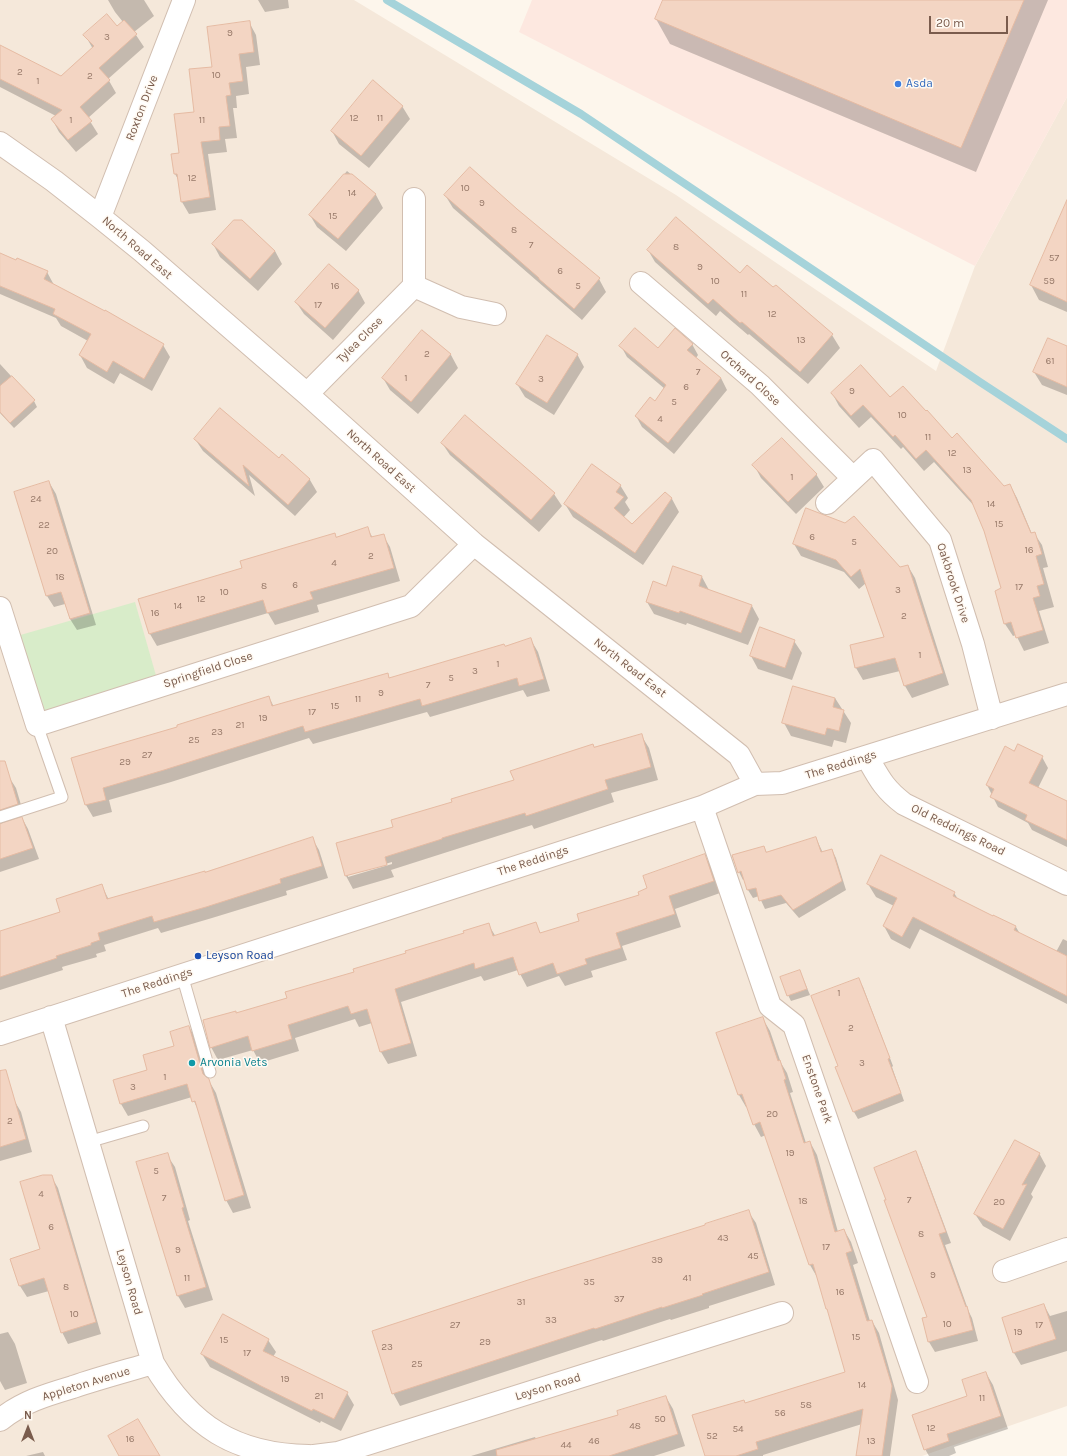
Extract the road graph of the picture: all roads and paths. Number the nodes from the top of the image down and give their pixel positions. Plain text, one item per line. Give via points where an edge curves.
1 (184, 0) edge
2 (0, 143) edge
3 (414, 199) dead end
4 (100, 216) junction
5 (641, 283) dead end
6 (414, 286) junction
7 (495, 314) dead end
8 (306, 394) junction
9 (853, 478) junction
10 (827, 503) dead end
11 (474, 544) junction
12 (0, 608) edge
13 (1067, 694) edge
14 (992, 718) junction
15 (37, 724) junction
16 (867, 757) junction
17 (755, 784) junction
18 (702, 807) junction
19 (0, 817) edge
20 (1067, 884) edge
21 (182, 975) junction
22 (52, 1016) junction
23 (0, 1034) edge
24 (210, 1072) dead end
25 (143, 1126) dead end
26 (88, 1142) junction
27 (1067, 1249) edge
28 (1004, 1271) dead end
29 (782, 1313) dead end
30 (153, 1363) junction
31 (917, 1382) dead end
32 (0, 1420) edge
33 (309, 1456) edge
34 (314, 1456) edge

1 - 4 street, Roxton Drive
2 - 4 street, North Road East
3 - 6 street
4 - 8 street, North Road East
5 - 9 street, Orchard Close via 760,385
6 - 7 street via 461,307
6 - 8 street, Tylea Close
8 - 11 street, North Road East
9 - 10 street, Oakbrook Drive
9 - 14 street, Oakbrook Drive via 873,460 940,540 973,644
11 - 15 street, Springfield Close via 411,606
11 - 17 street, North Road East via 739,755
12 - 15 street
13 - 14 street, The Reddings
14 - 16 street, The Reddings
15 - 19 lane via 62,797
16 - 17 street, The Reddings via 782,783
16 - 20 street, Old Reddings Road via 890,793 904,804
17 - 18 street, The Reddings
18 - 21 street, The Reddings
18 - 31 street, Enstone Park via 770,1006 794,1025
21 - 22 street, The Reddings
21 - 24 lane
22 - 23 street, The Reddings
22 - 26 street, Leyson Road
25 - 26 lane
26 - 30 street, Leyson Road
27 - 28 street
29 - 34 street, Leyson Road via 338,1452
30 - 32 street, Appleton Avenue via 28,1402
30 - 33 street, Leyson Road via 180,1403 218,1434 263,1452

